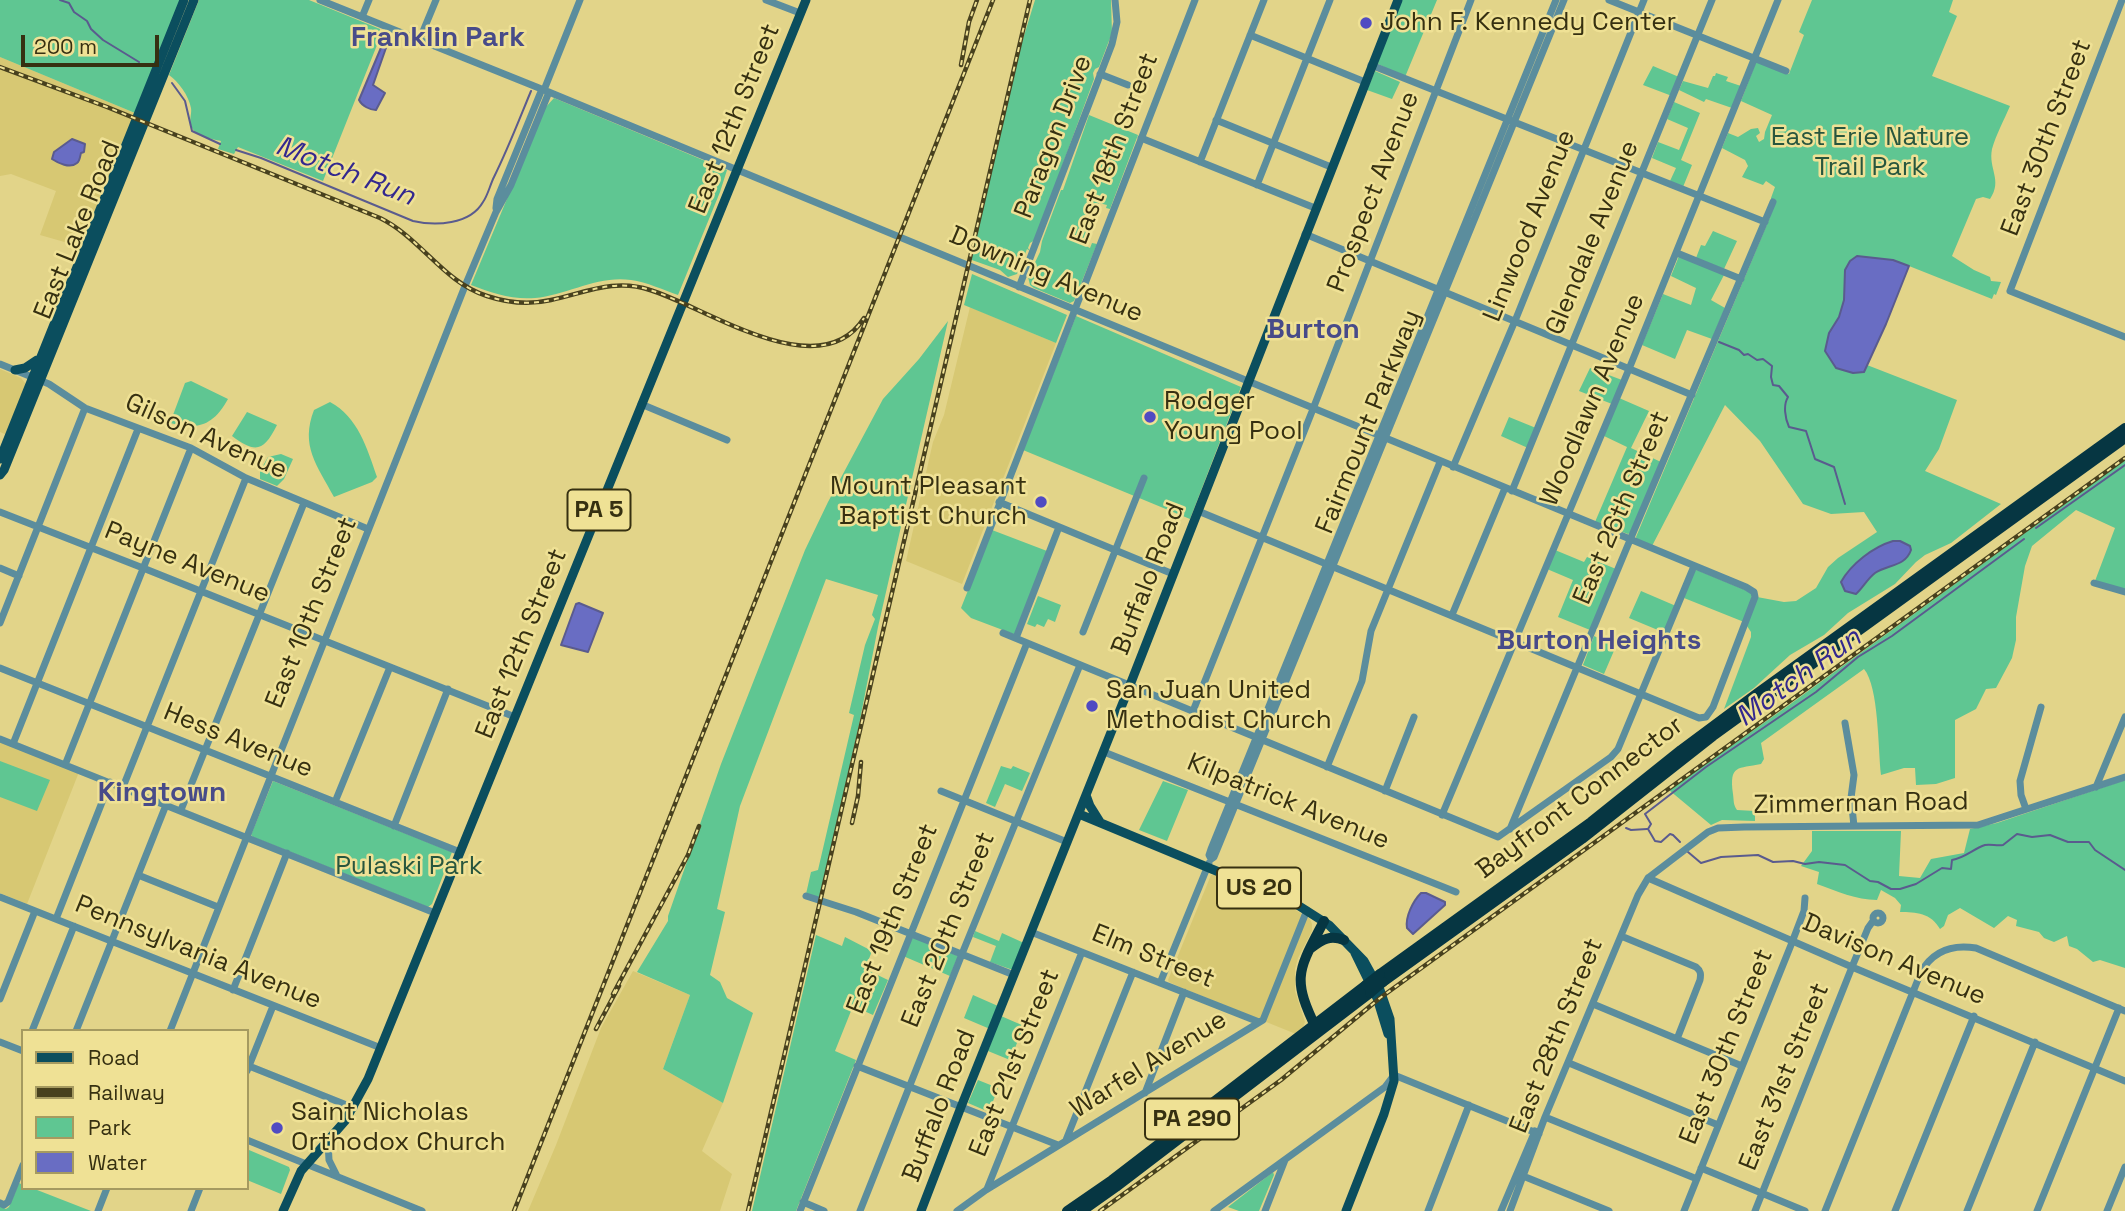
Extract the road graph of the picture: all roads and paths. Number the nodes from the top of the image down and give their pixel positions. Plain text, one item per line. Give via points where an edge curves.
1 (184, 0) edge
2 (194, 0) edge
3 (320, 0) edge
4 (369, 0) edge
5 (436, 0) edge
6 (580, 0) edge
7 (766, 0) edge
8 (806, 0) edge
9 (1115, 0) edge
10 (1195, 0) edge
11 (1264, 0) edge
12 (1330, 0) edge
13 (1398, 0) edge
14 (1471, 0) edge
15 (1556, 0) edge
16 (1564, 0) edge
17 (1609, 0) edge
18 (1644, 0) edge
19 (1713, 0) edge
20 (1778, 0) edge
21 (2122, 0) edge
22 (1639, 11) junction
23 (800, 13) junction
24 (362, 17) junction
25 (1250, 35) junction
26 (1698, 36) junction
27 (419, 41) junction
28 (1307, 58) junction
29 (1754, 58) junction
30 (1371, 65) junction
31 (1786, 71) dead end
32 (1100, 74) junction
33 (1365, 82) junction
34 (1128, 85) dead end
35 (545, 91) junction
36 (1435, 91) junction
37 (1216, 120) junction
38 (1511, 121) junction
39 (1141, 138) junction
40 (1273, 143) junction
41 (1584, 150) junction
42 (1200, 162) junction
43 (1331, 167) junction
44 (737, 170) junction
45 (1642, 173) junction
46 (1257, 185) junction
47 (1699, 196) junction
48 (1773, 202) dead end
49 (1315, 208) junction
50 (1765, 222) junction
51 (1306, 234) junction
52 (1677, 253) junction
53 (1370, 261) junction
54 (1741, 279) junction
55 (1019, 287) junction
56 (1443, 291) junction
57 (1075, 310) junction
58 (1515, 321) junction
59 (2125, 337) edge
60 (1573, 345) junction
61 (38, 359) junction
62 (0, 364) edge
63 (1629, 369) junction
64 (15, 370) junction
65 (36, 378) junction
66 (1248, 383) junction
67 (1692, 395) junction
68 (642, 404) junction
69 (85, 408) junction
70 (1313, 410) junction
71 (2125, 428) edge
72 (138, 429) junction
73 (1382, 438) junction
74 (2125, 438) edge
75 (727, 440) dead end
76 (191, 448) junction
77 (0, 458) edge
78 (1440, 462) junction
79 (1453, 467) junction
80 (0, 475) edge
81 (246, 478) junction
82 (1144, 478) dead end
83 (1508, 490) junction
84 (999, 502) junction
85 (304, 503) junction
86 (1198, 511) junction
87 (0, 512) edge
88 (1568, 514) junction
89 (38, 527) junction
90 (1059, 527) junction
91 (368, 530) junction
92 (1262, 537) junction
93 (1630, 540) junction
94 (91, 547) junction
95 (1116, 550) junction
96 (1330, 565) junction
97 (1694, 566) junction
98 (0, 568) edge
99 (143, 568) junction
100 (1173, 574) junction
101 (19, 576) junction
102 (2094, 583) dead end
103 (967, 588) dead end
104 (1388, 589) junction
105 (201, 591) junction
106 (2125, 592) edge
107 (260, 614) junction
108 (1452, 615) junction
109 (1, 617) edge
110 (1083, 632) dead end
111 (1003, 633) dead end
112 (1016, 638) junction
113 (324, 640) junction
114 (1515, 641) junction
115 (1027, 643) junction
116 (1080, 665) junction
117 (390, 667) junction
118 (1578, 667) junction
119 (0, 668) edge
120 (37, 683) junction
121 (1130, 685) junction
122 (448, 689) junction
123 (1642, 694) junction
124 (89, 704) junction
125 (2041, 707) dead end
126 (1193, 711) junction
127 (515, 717) junction
128 (1414, 717) dead end
129 (2125, 717) edge
130 (1845, 723) dead end
131 (147, 727) junction
132 (1259, 738) junction
133 (0, 739) edge
134 (13, 744) junction
135 (205, 750) junction
136 (1104, 751) junction
137 (65, 765) junction
138 (1327, 767) junction
139 (270, 776) junction
140 (2125, 777) edge
141 (110, 782) junction
142 (122, 787) junction
143 (2096, 787) junction
144 (941, 791) dead end
145 (1385, 791) junction
146 (1086, 795) junction
147 (963, 800) junction
148 (335, 802) junction
149 (1233, 803) junction
150 (166, 805) junction
151 (2026, 809) junction
152 (181, 810) junction
153 (1079, 814) junction
154 (1442, 815) junction
155 (1015, 821) junction
156 (1101, 823) junction
157 (394, 826) junction
158 (1854, 826) junction
159 (1510, 830) junction
160 (246, 836) junction
161 (1067, 842) junction
162 (460, 852) junction
163 (287, 853) junction
164 (1209, 863) junction
165 (138, 875) junction
166 (1648, 878) junction
167 (1456, 892) dead end
168 (0, 897) edge
169 (806, 897) dead end
170 (1805, 898) dead end
171 (218, 906) junction
172 (1307, 910) junction
173 (35, 911) junction
174 (435, 914) junction
175 (56, 919) junction
176 (1324, 921) junction
177 (1874, 921) dead end
178 (74, 926) junction
179 (1031, 932) junction
180 (910, 933) junction
181 (1620, 936) junction
182 (1344, 940) junction
183 (1792, 940) junction
184 (112, 941) junction
185 (1309, 950) junction
186 (1082, 952) junction
187 (962, 954) junction
188 (1852, 967) junction
189 (1133, 972) junction
190 (193, 973) junction
191 (1386, 974) junction
192 (1014, 975) junction
193 (1160, 983) junction
194 (233, 990) junction
195 (1184, 992) junction
196 (1363, 992) junction
197 (1913, 992) junction
198 (0, 999) edge
199 (1304, 1001) junction
200 (1593, 1004) junction
201 (273, 1006) junction
202 (1336, 1008) junction
203 (2122, 1009) edge
204 (1974, 1016) junction
205 (1259, 1022) junction
206 (1316, 1028) junction
207 (33, 1029) edge
208 (77, 1029) edge
209 (171, 1029) edge
210 (1677, 1039) junction
211 (0, 1042) edge
212 (2035, 1042) junction
213 (381, 1048) junction
214 (21, 1050) edge
215 (1569, 1063) junction
216 (857, 1066) junction
217 (1742, 1066) junction
218 (248, 1068) edge
219 (2095, 1068) junction
220 (1394, 1075) junction
221 (2125, 1081) edge
222 (909, 1086) junction
223 (1144, 1093) junction
224 (1469, 1105) junction
225 (961, 1107) junction
226 (354, 1108) junction
227 (1545, 1117) junction
228 (1718, 1125) junction
229 (1012, 1127) junction
230 (1537, 1132) junction
231 (248, 1140) edge
232 (328, 1142) junction
233 (1062, 1143) junction
234 (1286, 1158) junction
235 (307, 1164) junction
236 (2125, 1167) edge
237 (1701, 1168) junction
238 (21, 1170) edge
239 (337, 1176) junction
240 (1523, 1176) junction
241 (1697, 1179) junction
242 (106, 1190) edge
243 (199, 1190) edge
244 (986, 1190) junction
245 (1761, 1193) junction
246 (803, 1202) junction
247 (1, 1204) edge
248 (1218, 1210) edge
249 (98, 1211) edge
250 (191, 1211) edge
251 (283, 1211) edge
252 (422, 1211) edge
253 (800, 1211) edge
254 (824, 1211) edge
255 (860, 1211) edge
256 (921, 1211) edge
257 (957, 1211) edge
258 (1067, 1211) edge
259 (1082, 1211) edge
260 (1265, 1211) edge
261 (1346, 1211) edge
262 (1428, 1211) edge
263 (1501, 1211) edge
264 (1510, 1211) edge
265 (1609, 1211) edge
266 (1684, 1211) edge
267 (1755, 1211) edge
268 (1805, 1211) edge
269 (1825, 1211) edge
270 (1895, 1211) edge
271 (1967, 1211) edge
272 (2037, 1211) edge
273 (2107, 1211) edge

1 - 61 main road, East Lake Road
2 - 65 main road, East Lake Road
3 - 24 street, Downing Avenue
4 - 24 street
5 - 27 street
6 - 35 street, East 10th Street
7 - 23 street
8 - 23 main road, East 12th Street / PA 5
9 - 32 street, Paragon Drive via 1116,29
10 - 39 street, East 18th Street
11 - 25 street
12 - 28 street
13 - 30 main road, Buffalo Road
14 - 36 street, Prospect Avenue
15 - 38 street, Fairmount Parkway
16 - 38 street, Fairmount Parkway
17 - 22 street
18 - 22 street, Linwood Avenue
19 - 26 street, Glendale Avenue
20 - 29 street, Woodlawn Avenue
21 - 59 street, East 30th Street via 2010,291
22 - 26 street
22 - 41 street, Linwood Avenue
23 - 44 main road, East 12th Street / PA 5
24 - 27 street, Downing Avenue
25 - 28 street
25 - 37 street
26 - 29 street
26 - 45 street, Glendale Avenue
27 - 35 street, Downing Avenue
28 - 33 street
28 - 40 street
29 - 31 street
29 - 47 street, Woodlawn Avenue
30 - 33 main road, Buffalo Road
30 - 36 street
32 - 34 street
32 - 55 street, Paragon Drive
33 - 43 main road, Buffalo Road
35 - 44 street, Downing Avenue
35 - 91 street, East 10th Street via 511,185 496,212
36 - 38 street
36 - 53 street, Prospect Avenue
37 - 40 street
37 - 42 street
38 - 41 street
38 - 56 street, Fairmount Parkway
39 - 42 street
39 - 57 street, East 18th Street
40 - 43 street
40 - 46 street
41 - 45 street
41 - 58 street, Linwood Avenue
42 - 46 street
43 - 49 main road, Buffalo Road
44 - 55 street, Downing Avenue
44 - 68 main road, East 12th Street / PA 5
45 - 47 street
45 - 60 street, Glendale Avenue
46 - 49 street
47 - 50 street
47 - 52 street, Woodlawn Avenue
48 - 50 street, East 26th Street
49 - 51 main road, Buffalo Road
50 - 54 street, East 26th Street
51 - 53 street
51 - 66 main road, Buffalo Road
52 - 54 street
52 - 63 street, Woodlawn Avenue
53 - 56 street
53 - 70 street, Prospect Avenue
54 - 67 street, East 26th Street
55 - 57 street, Downing Avenue
56 - 58 street
56 - 73 street, Fairmount Parkway
57 - 66 street, Downing Avenue
57 - 84 street, East 18th Street
58 - 60 street
58 - 79 street, Linwood Avenue
60 - 63 street
60 - 83 street, Glendale Avenue
61 - 64 main road
61 - 65 main road, East Lake Road
62 - 64 street, Gilson Avenue
63 - 67 street
63 - 88 street, Woodlawn Avenue
64 - 65 street, Gilson Avenue
65 - 69 street, Gilson Avenue
65 - 77 main road, East Lake Road
65 - 80 main road, East Lake Road
66 - 70 street, Downing Avenue
66 - 86 main road, Buffalo Road
67 - 93 street, East 26th Street
68 - 75 street
68 - 127 main road, East 12th Street / PA 5
69 - 72 street, Gilson Avenue
69 - 89 street
70 - 73 street, Downing Avenue
70 - 92 street, Prospect Avenue
71 - 191 highway, Bayfront Connector / PA 290 via 1759,692
72 - 76 street, Gilson Avenue
72 - 94 street
73 - 78 street, Downing Avenue
73 - 96 street, Fairmount Parkway
74 - 191 highway, Bayfront Connector / PA 290 via 1713,736 1582,839
76 - 81 street, Gilson Avenue
76 - 99 street
78 - 79 street, Downing Avenue
78 - 104 street
79 - 83 street, Downing Avenue
81 - 85 street, Gilson Avenue
81 - 105 street
82 - 95 street
83 - 88 street, Downing Avenue
83 - 108 street, Glendale Avenue
84 - 90 street
84 - 103 street, East 18th Street
85 - 91 street, Gilson Avenue
85 - 107 street
86 - 92 street
86 - 100 main road, Buffalo Road
87 - 89 street, Payne Avenue
88 - 93 street, Downing Avenue
88 - 114 street, Woodlawn Avenue
89 - 94 street, Payne Avenue
89 - 101 street
90 - 95 street
90 - 112 street
91 - 113 street, East 10th Street
92 - 96 street
92 - 126 street, Prospect Avenue
93 - 97 street, Downing Avenue
93 - 118 street, East 26th Street
94 - 99 street, Payne Avenue
94 - 120 street
95 - 100 street
95 - 110 street
96 - 104 street
96 - 132 street, Fairmount Parkway
97 - 123 street
97 - 123 street, Downing Avenue via 1754,592 1755,597 1713,707 1706,717 1699,718
98 - 101 street
99 - 105 street, Payne Avenue
99 - 124 street
100 - 121 main road, Buffalo Road
101 - 109 street
102 - 106 street
104 - 108 street
104 - 138 street via 1371,631 1358,691
105 - 107 street, Payne Avenue
105 - 131 street
107 - 113 street, Payne Avenue
107 - 135 street
108 - 114 street
111 - 112 street
112 - 115 street
113 - 117 street, Payne Avenue
113 - 139 street, East 10th Street
114 - 118 street
114 - 154 street, Woodlawn Avenue
115 - 116 street
115 - 147 street, East 19th Street
116 - 121 street
116 - 155 street, East 20th Street
117 - 122 street, Payne Avenue
117 - 148 street
118 - 123 street
118 - 159 street, East 26th Street
119 - 120 street, Hess Avenue
120 - 124 street, Hess Avenue
120 - 134 street
121 - 126 street
121 - 136 main road, Buffalo Road
122 - 127 street, Payne Avenue
122 - 157 street
123 - 159 street via 1615,753
124 - 131 street, Hess Avenue
124 - 137 street
125 - 151 street via 2020,781
126 - 132 street
127 - 162 main road, East 12th Street / PA 5
128 - 145 street
129 - 143 street
130 - 158 street via 1854,775
131 - 135 street, Hess Avenue
131 - 142 street
132 - 138 street
132 - 149 street, Fairmount Parkway
133 - 134 street
134 - 137 street
135 - 139 street, Hess Avenue
135 - 152 street
136 - 146 main road, Buffalo Road
136 - 149 street, Kilpatrick Avenue
137 - 141 street
138 - 145 street
139 - 148 street, Hess Avenue
139 - 160 street, East 10th Street
140 - 143 street, Zimmerman Road
141 - 142 street
141 - 175 street
142 - 150 street
143 - 151 street, Zimmerman Road
144 - 147 street
145 - 154 street
146 - 153 main road, Buffalo Road
146 - 156 main road
147 - 155 street
147 - 180 street, East 19th Street
148 - 157 street, Hess Avenue
149 - 164 street, Fairmount Parkway
149 - 167 street, Kilpatrick Avenue
150 - 152 street
150 - 165 street
151 - 158 street, Zimmerman Road via 1974,825
152 - 160 street
153 - 156 main road, US 20
153 - 161 main road, Buffalo Road
154 - 159 street via 1498,837
155 - 161 street
155 - 187 street, East 20th Street
156 - 164 main road, US 20
157 - 162 street, Hess Avenue
158 - 166 street, Zimmerman Road via 1718,828
160 - 163 street
160 - 171 street, East 10th Street
161 - 179 main road, Buffalo Road
162 - 174 main road, East 12th Street / PA 5
163 - 174 street
163 - 194 street
164 - 172 main road, US 20
164 - 193 street, Fairmount Parkway
165 - 171 street
165 - 184 street
166 - 181 street, East 28th Street
166 - 183 street, Davison Avenue
168 - 173 street, Pennsylvania Avenue
169 - 180 street
170 - 183 street, East 30th Street
171 - 190 street, East 10th Street
172 - 176 main road, US 20
172 - 205 street, Warfel Avenue via 1266,1015
173 - 175 street, Pennsylvania Avenue
173 - 198 street
174 - 213 main road, East 12th Street / PA 5
175 - 178 street, Pennsylvania Avenue
176 - 182 main road, US 20
176 - 185 highway
177 - 188 street, East 31st Street
178 - 184 street, Pennsylvania Avenue
178 - 207 street
179 - 186 street, Elm Street
179 - 192 main road, Buffalo Road
180 - 187 street
180 - 216 street, East 19th Street
181 - 200 street, East 28th Street
181 - 210 street via 1696,967 1701,975
182 - 185 highway via 1327,938
182 - 220 main road, US 20 via 1364,961 1380,990 1392,1029
183 - 188 street, Davison Avenue
183 - 217 street, East 30th Street
184 - 190 street, Pennsylvania Avenue
184 - 208 street
185 - 199 highway via 1300,977
186 - 189 street, Elm Street
186 - 229 street, East 21st Street
187 - 192 street
187 - 222 street, East 20th Street
188 - 197 street, Davison Avenue
188 - 245 street, East 31st Street
189 - 193 street, Elm Street
189 - 233 street
190 - 194 street, Pennsylvania Avenue
190 - 209 street, East 10th Street
191 - 196 highway, Bayfront Connector / PA 290, bridge
192 - 225 main road, Buffalo Road
193 - 195 street, Elm Street
194 - 201 street, Pennsylvania Avenue
195 - 205 street, Elm Street
195 - 223 street
196 - 202 highway, Bayfront Connector / PA 290
196 - 206 highway, Bayfront Connector / PA 290
197 - 203 street via 1933,956 1950,948 1968,947
197 - 204 street, Davison Avenue
197 - 269 street
199 - 202 highway via 1321,1011
199 - 206 highway
200 - 210 street
200 - 215 street, East 28th Street
201 - 213 street, Pennsylvania Avenue
201 - 218 street
202 - 206 highway, Bayfront Connector / PA 290
203 - 219 street
204 - 212 street, Davison Avenue
204 - 270 street
205 - 223 street, Warfel Avenue
206 - 258 highway, Bayfront Connector / PA 290
206 - 259 highway, Bayfront Connector / PA 290
210 - 217 street
211 - 214 street
212 - 219 street, Davison Avenue
212 - 271 street
213 - 226 main road, East 12th Street / PA 5
215 - 227 street, East 28th Street
215 - 228 street
216 - 222 street
216 - 246 street, East 19th Street
217 - 228 street, East 30th Street
218 - 226 street
219 - 221 street, Davison Avenue
219 - 272 street
220 - 224 street
220 - 234 street via 1386,1086
220 - 261 main road, US 20 via 1387,1107
222 - 225 street
222 - 255 street, East 20th Street
223 - 233 street, Warfel Avenue
224 - 230 street
224 - 262 street
225 - 229 street
225 - 256 main road, Buffalo Road
226 - 232 main road, East 12th Street / PA 5
227 - 230 street, East 28th Street
227 - 241 street
228 - 237 street, East 30th Street
229 - 233 street
229 - 244 street, East 21st Street
230 - 240 street, East 28th Street
230 - 263 street, East 28th Street
231 - 235 street
232 - 235 main road, East 12th Street / PA 5
232 - 239 street
233 - 244 street, Warfel Avenue
234 - 248 street
234 - 260 street
235 - 239 street
235 - 251 main road, East 12th Street / PA 5
236 - 273 street
237 - 241 street, East 30th Street
237 - 245 street
238 - 247 street via 8,1202
239 - 252 street
240 - 264 street, East 28th Street
240 - 265 street
241 - 266 street, East 30th Street
242 - 249 street
243 - 250 street
244 - 257 street, Warfel Avenue
245 - 267 street, East 31st Street
245 - 268 street
246 - 253 street, East 19th Street
246 - 254 street

